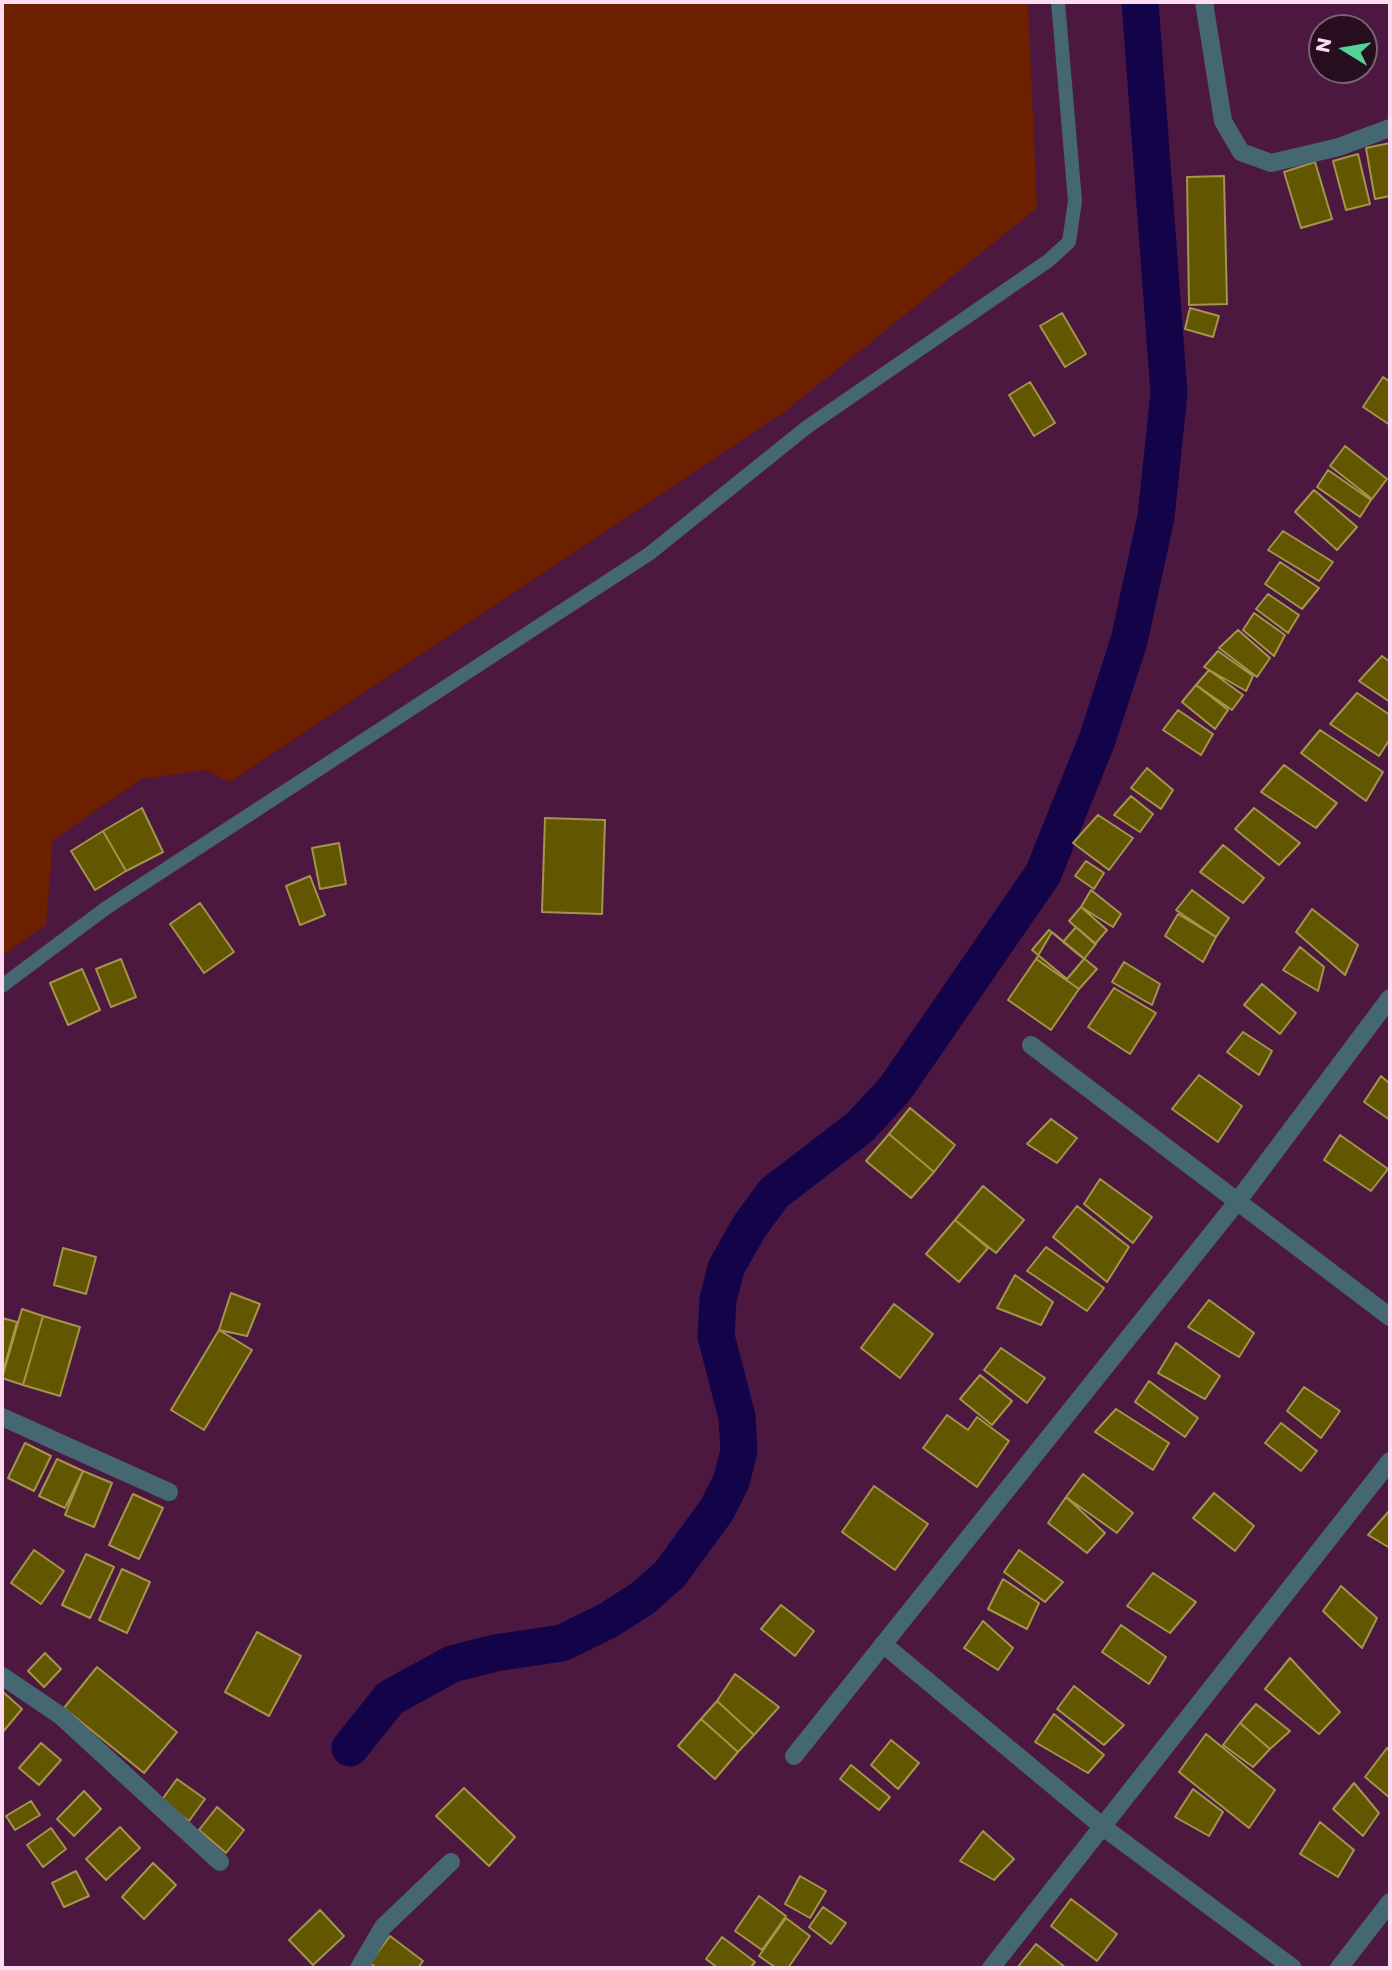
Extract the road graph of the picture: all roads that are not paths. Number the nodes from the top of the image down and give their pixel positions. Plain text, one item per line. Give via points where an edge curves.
1 (1058, 2) edge
2 (1204, 2) edge
3 (1390, 128) edge
4 (2, 986) edge
5 (1390, 998) edge
6 (1031, 1045) dead end
7 (1237, 1202) junction
8 (1390, 1317) edge
9 (2, 1417) edge
10 (1390, 1461) edge
11 (169, 1492) dead end
12 (883, 1644) junction
13 (2, 1676) edge
14 (794, 1756) dead end
15 (1103, 1827) junction
16 (219, 1862) dead end
17 (451, 1862) dead end
18 (1390, 1902) edge
19 (359, 1968) edge
20 (991, 1968) edge
21 (1293, 1968) edge
22 (1339, 1968) edge

1 - 4 lane via 1075,201 1069,242 807,427 649,554 106,908
2 - 3 street via 1223,121 1241,152 1271,163
5 - 7 street
6 - 7 street
7 - 8 street
7 - 12 street
9 - 11 street
10 - 15 street
12 - 14 street
12 - 15 street
13 - 16 street via 61,1716
15 - 20 street
15 - 21 street
17 - 19 street via 383,1927
18 - 22 street

